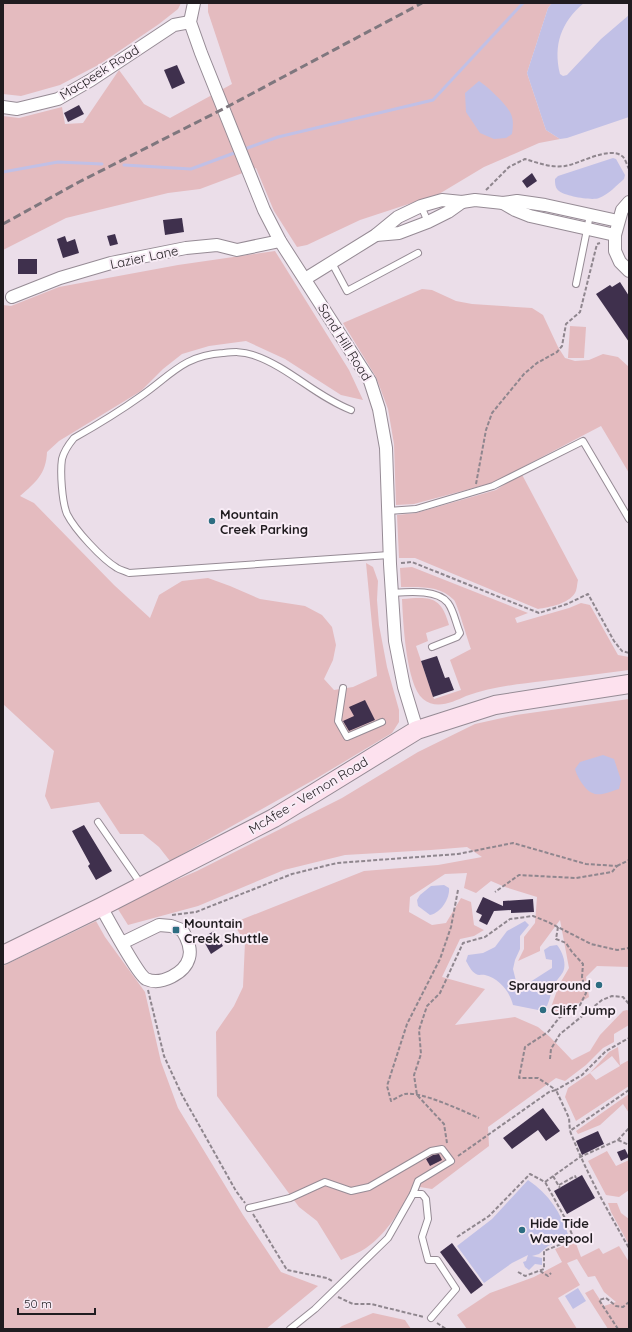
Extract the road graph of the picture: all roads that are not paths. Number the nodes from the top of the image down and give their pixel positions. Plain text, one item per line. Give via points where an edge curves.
1 (194, 3) edge
2 (190, 22) junction
3 (3, 107) edge
4 (462, 202) junction
5 (629, 202) edge
6 (504, 203) junction
7 (422, 206) junction
8 (590, 215) junction
9 (428, 222) junction
10 (587, 229) junction
11 (616, 231) junction
12 (376, 235) junction
13 (280, 241) junction
14 (418, 253) dead end
15 (332, 263) junction
16 (629, 271) edge
17 (304, 279) junction
18 (576, 284) dead end
19 (12, 297) dead end
20 (351, 410) dead end
21 (388, 511) junction
22 (629, 519) edge
23 (390, 559) junction
24 (392, 593) junction
25 (432, 647) dead end
26 (629, 684) edge
27 (344, 688) dead end
28 (382, 722) dead end
29 (417, 730) junction
30 (98, 822) dead end
31 (142, 886) junction
32 (101, 907) junction
33 (122, 943) junction
34 (3, 955) edge
35 (414, 1194) junction
36 (248, 1208) road end
37 (431, 1318) road end
38 (290, 1329) edge

1 - 2 street
2 - 3 street, Macpeek Road via 174,25 58,99 17,108
2 - 13 street, Sand Hill Road via 242,157
4 - 6 street via 480,200
4 - 7 street via 442,200
4 - 9 street
5 - 11 street via 622,210
6 - 8 street via 517,201
6 - 10 street via 530,216
7 - 9 lane
7 - 12 street via 398,217
8 - 10 lane
8 - 11 street
9 - 12 street via 399,232
10 - 11 street
10 - 18 lane
11 - 16 street via 615,251 620,262
12 - 15 street
13 - 17 street, Sand Hill Road
13 - 19 street, Lazier Lane via 237,250 217,245 186,248 111,263 60,278
14 - 15 lane via 347,291
15 - 17 street
17 - 21 street, Sand Hill Road via 370,381 386,448
20 - 23 lane via 338,405 284,369 253,355 239,351 196,357 141,396 74,438 67,446 62,459 62,489 66,513 73,525 99,554 129,573
21 - 22 lane via 416,509 493,486 583,441
21 - 23 street, Sand Hill Road
23 - 24 street, Sand Hill Road
24 - 25 lane via 427,593 443,598 449,605 460,633 457,637
24 - 29 street, Sand Hill Road via 396,648
26 - 29 main road, McAfee - Vernon Road via 495,705
27 - 28 lane via 338,721 347,737
29 - 31 main road, McAfee - Vernon Road via 274,818
30 - 31 lane
31 - 32 main road, McAfee - Vernon Road
32 - 33 street
32 - 34 main road, McAfee - Vernon Road
33 - 33 street via 159,925 171,926 182,930 188,939 189,959 184,968 170,977 158,981 146,979
35 - 36 lane via 418,1181 451,1161 442,1149 431,1151 369,1187 351,1191 325,1182 290,1198
35 - 37 lane via 422,1194 426,1198 428,1219 422,1237 428,1260 437,1260 456,1289
35 - 38 lane via 388,1238 340,1286

